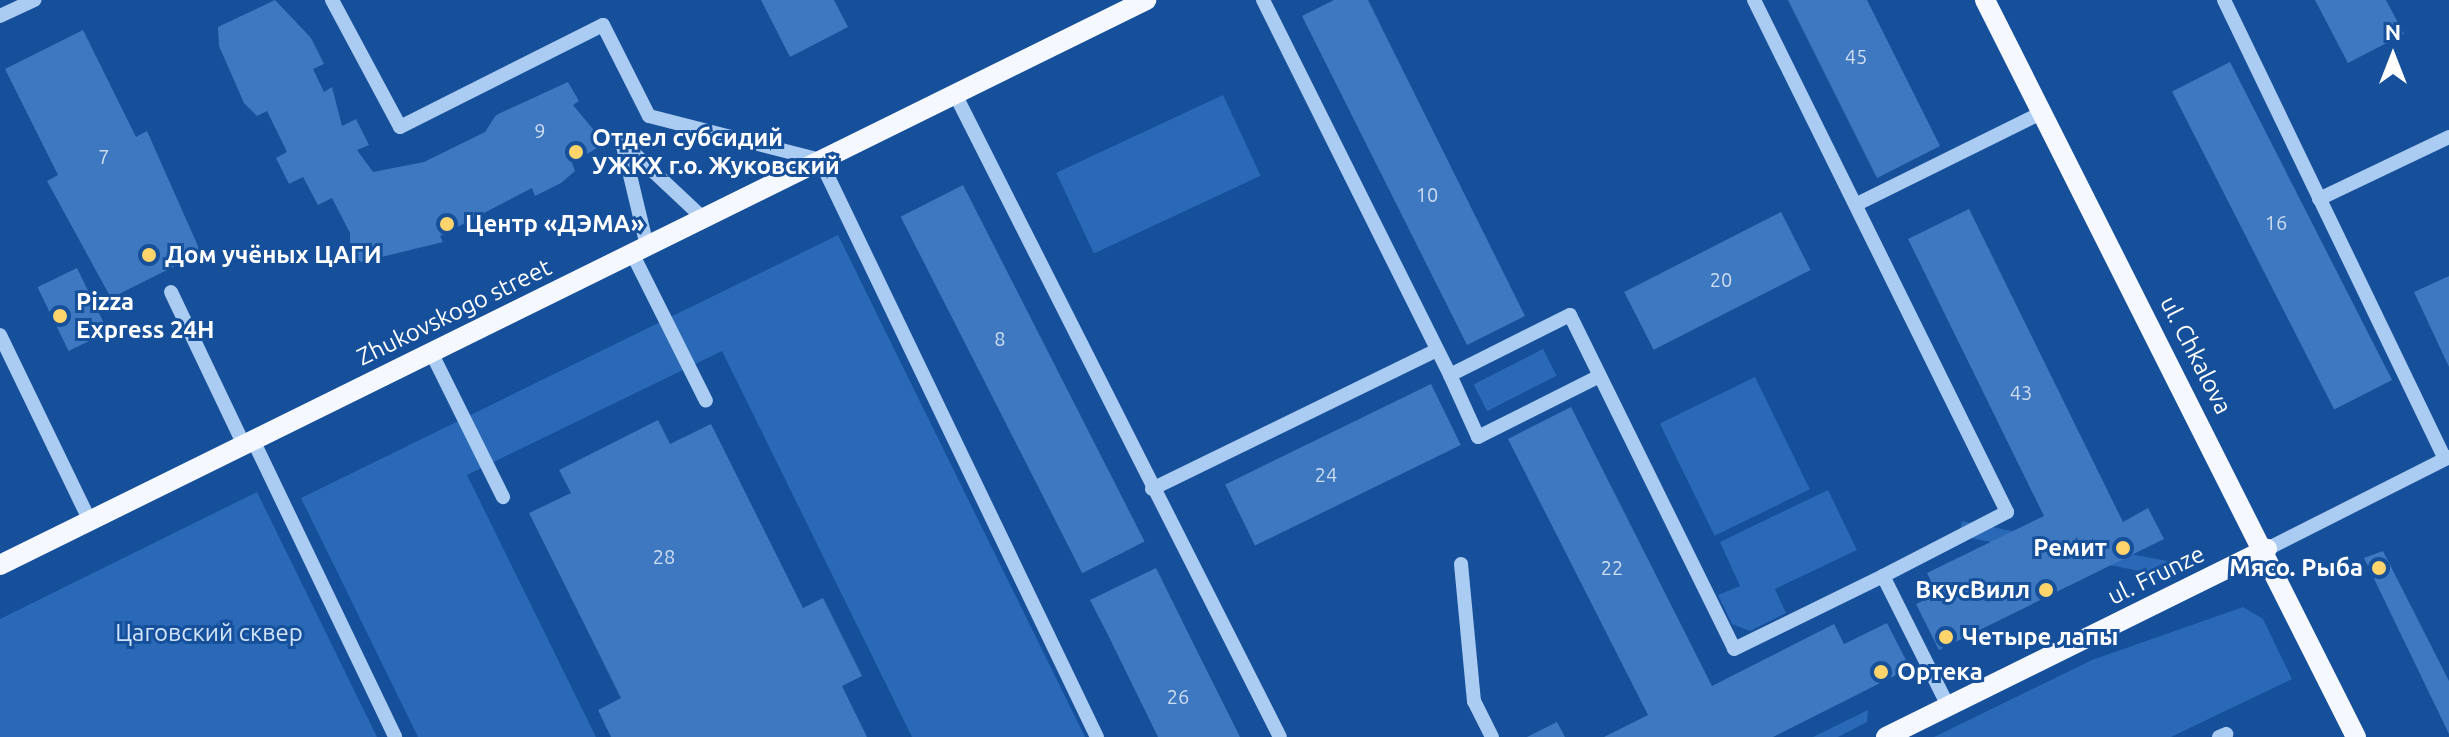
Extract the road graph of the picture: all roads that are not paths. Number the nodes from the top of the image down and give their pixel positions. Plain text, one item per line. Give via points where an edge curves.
1 (35, 0) edge
2 (332, 0) edge
3 (1146, 0) edge
4 (1263, 0) edge
5 (1754, 0) edge
6 (1985, 0) edge
7 (2224, 0) edge
8 (0, 16) edge
9 (955, 94) junction
10 (2041, 113) junction
11 (2449, 137) edge
12 (820, 160) junction
13 (2319, 199) junction
14 (1857, 204) junction
15 (703, 218) junction
16 (640, 249) junction
17 (171, 292) dead end
18 (0, 335) edge
19 (1437, 350) junction
20 (431, 352) junction
21 (1450, 375) junction
22 (1600, 376) junction
23 (706, 401) dead end
24 (248, 442) junction
25 (2447, 458) edge
26 (1152, 489) junction
27 (503, 497) dead end
28 (90, 521) junction
29 (2267, 549) junction
30 (1461, 564) dead end
31 (0, 565) edge
32 (1883, 576) junction
33 (1948, 706) junction
34 (395, 737) edge
35 (1097, 737) edge
36 (1280, 737) edge
37 (1492, 737) edge
38 (1886, 737) edge
39 (2356, 737) edge

1 - 8 street
2 - 12 street via 400,127 603,25 649,116
3 - 9 main road, Zhukovskogo street
4 - 19 street
5 - 14 street
6 - 10 main road, ul. Chkalova
7 - 13 street
9 - 12 main road, Zhukovskogo street
9 - 26 street
10 - 14 street
10 - 29 main road, ul. Chkalova
11 - 13 street
12 - 15 main road, Zhukovskogo street
12 - 35 street
13 - 25 street
14 - 32 street via 2007,512
15 - 16 main road, Zhukovskogo street
15 - 16 street via 622,142
16 - 20 main road, Zhukovskogo street
16 - 23 street
17 - 24 street
18 - 28 street
19 - 21 street
19 - 26 street
20 - 24 main road, Zhukovskogo street
20 - 27 street
21 - 22 street via 1570,315
21 - 22 street via 1478,437
22 - 32 street via 1734,649
24 - 28 main road, Zhukovskogo street
24 - 34 street
25 - 29 street, ul. Frunze
26 - 36 street
28 - 31 main road, Zhukovskogo street
29 - 33 main road, ul. Frunze
29 - 39 main road, ul. Chkalova
30 - 37 street via 1474,701
32 - 33 street
33 - 38 main road, ul. Frunze

